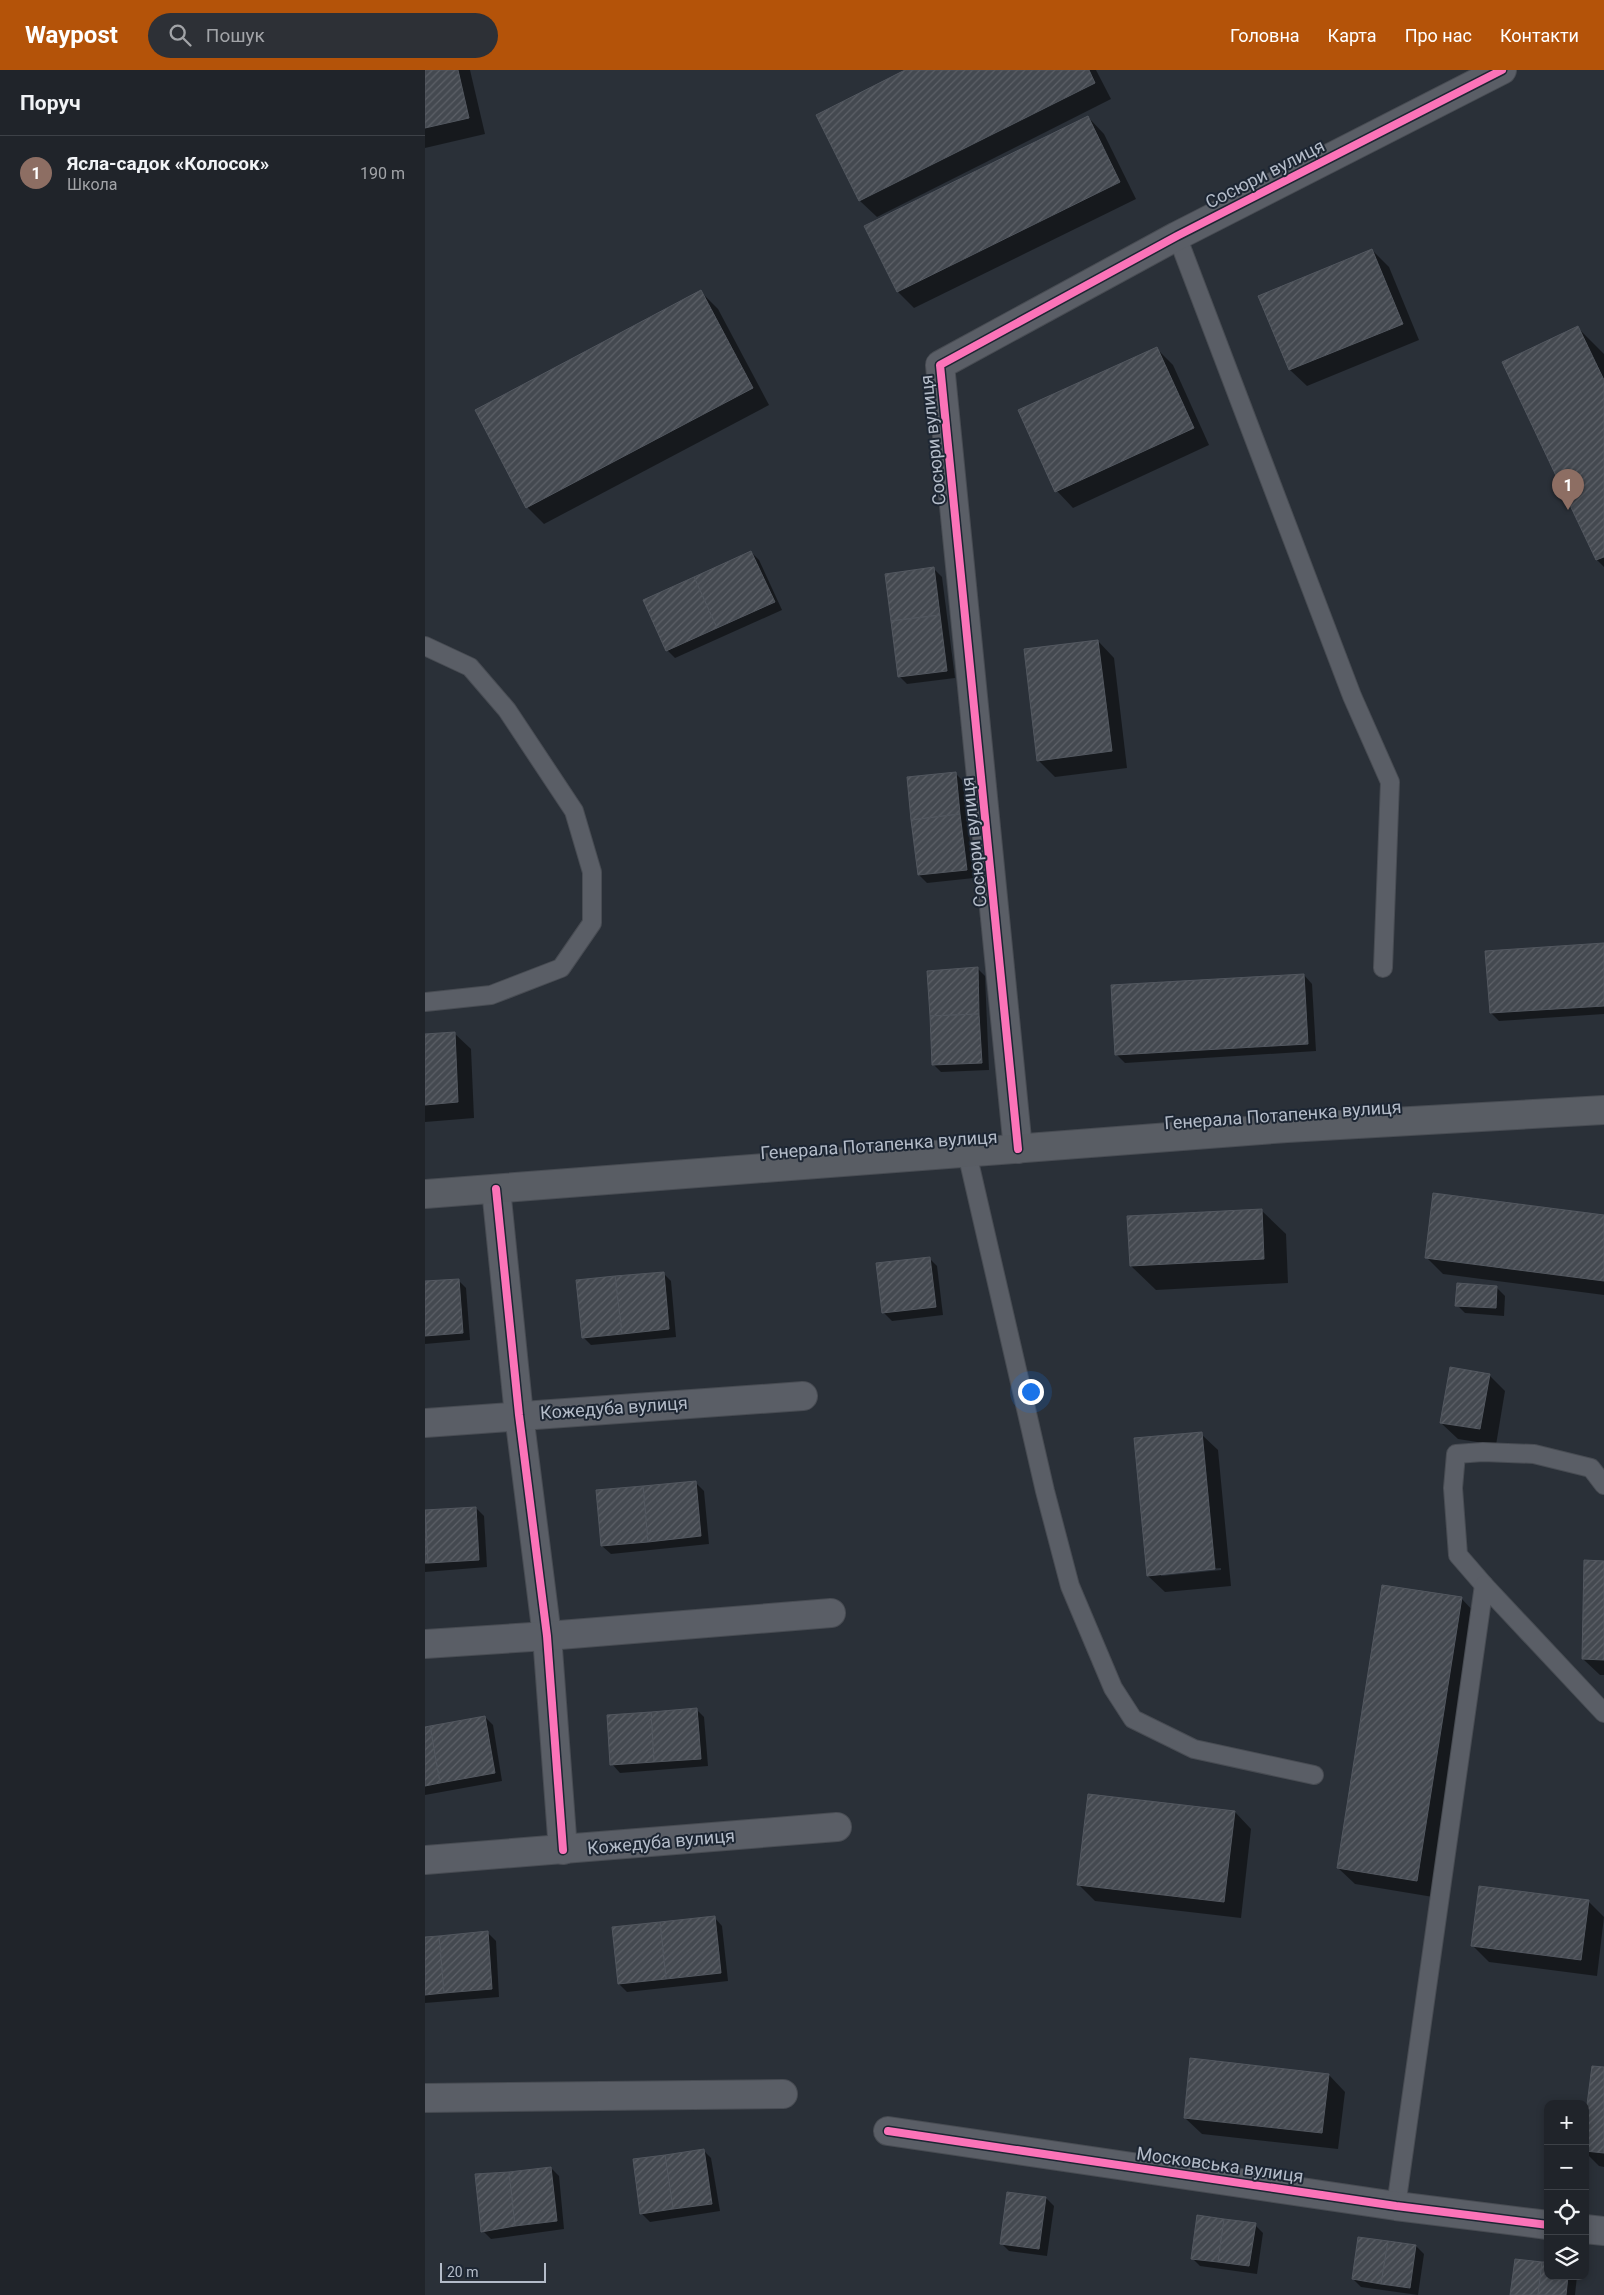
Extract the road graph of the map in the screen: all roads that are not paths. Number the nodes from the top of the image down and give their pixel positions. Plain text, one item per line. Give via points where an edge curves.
1 (1502, 70) edge
2 (1177, 236) junction
3 (425, 646) edge
4 (1383, 968) dead end
5 (425, 1002) edge
6 (1604, 1110) edge
7 (1018, 1149) junction
8 (967, 1153) junction
9 (496, 1189) junction
10 (425, 1194) edge
11 (803, 1396) dead end
12 (519, 1415) junction
13 (425, 1423) edge
14 (1604, 1485) edge
15 (1484, 1585) junction
16 (831, 1613) dead end
17 (547, 1636) junction
18 (425, 1644) edge
19 (1604, 1713) edge
20 (1314, 1775) dead end
21 (837, 1827) dead end
22 (563, 1850) junction
23 (425, 1860) edge
24 (783, 2094) dead end
25 (425, 2098) edge
26 (888, 2131) dead end
27 (1396, 2206) junction
28 (1544, 2224) edge
29 (1589, 2229) edge
30 (1604, 2231) edge

1 - 2 street, Сосюри вулиця
2 - 4 lane via 1352,696 1390,782
2 - 7 street, Сосюри вулиця via 940,365
3 - 5 lane via 470,668 507,710 575,811 592,872 591,923 561,968 491,995
6 - 7 main road, Генерала Потапенка вулиця via 1287,1128
7 - 8 main road, Генерала Потапенка вулиця
8 - 9 main road, Генерала Потапенка вулиця
8 - 20 lane via 1068,1577 1113,1688 1133,1719 1194,1749
9 - 10 main road, Генерала Потапенка вулиця
9 - 12 street
11 - 12 street, Кожедуба вулиця
12 - 13 street, Кожедуба вулиця
12 - 17 street
14 - 15 lane via 1591,1468 1534,1454 1456,1454 1453,1488 1458,1555
15 - 19 lane
15 - 27 lane
16 - 17 street
17 - 18 street
17 - 22 street
21 - 22 street, Кожедуба вулиця
22 - 23 street, Кожедуба вулиця
24 - 25 street
26 - 27 street, Московська вулиця
27 - 28 street, Московська вулиця
29 - 30 street

